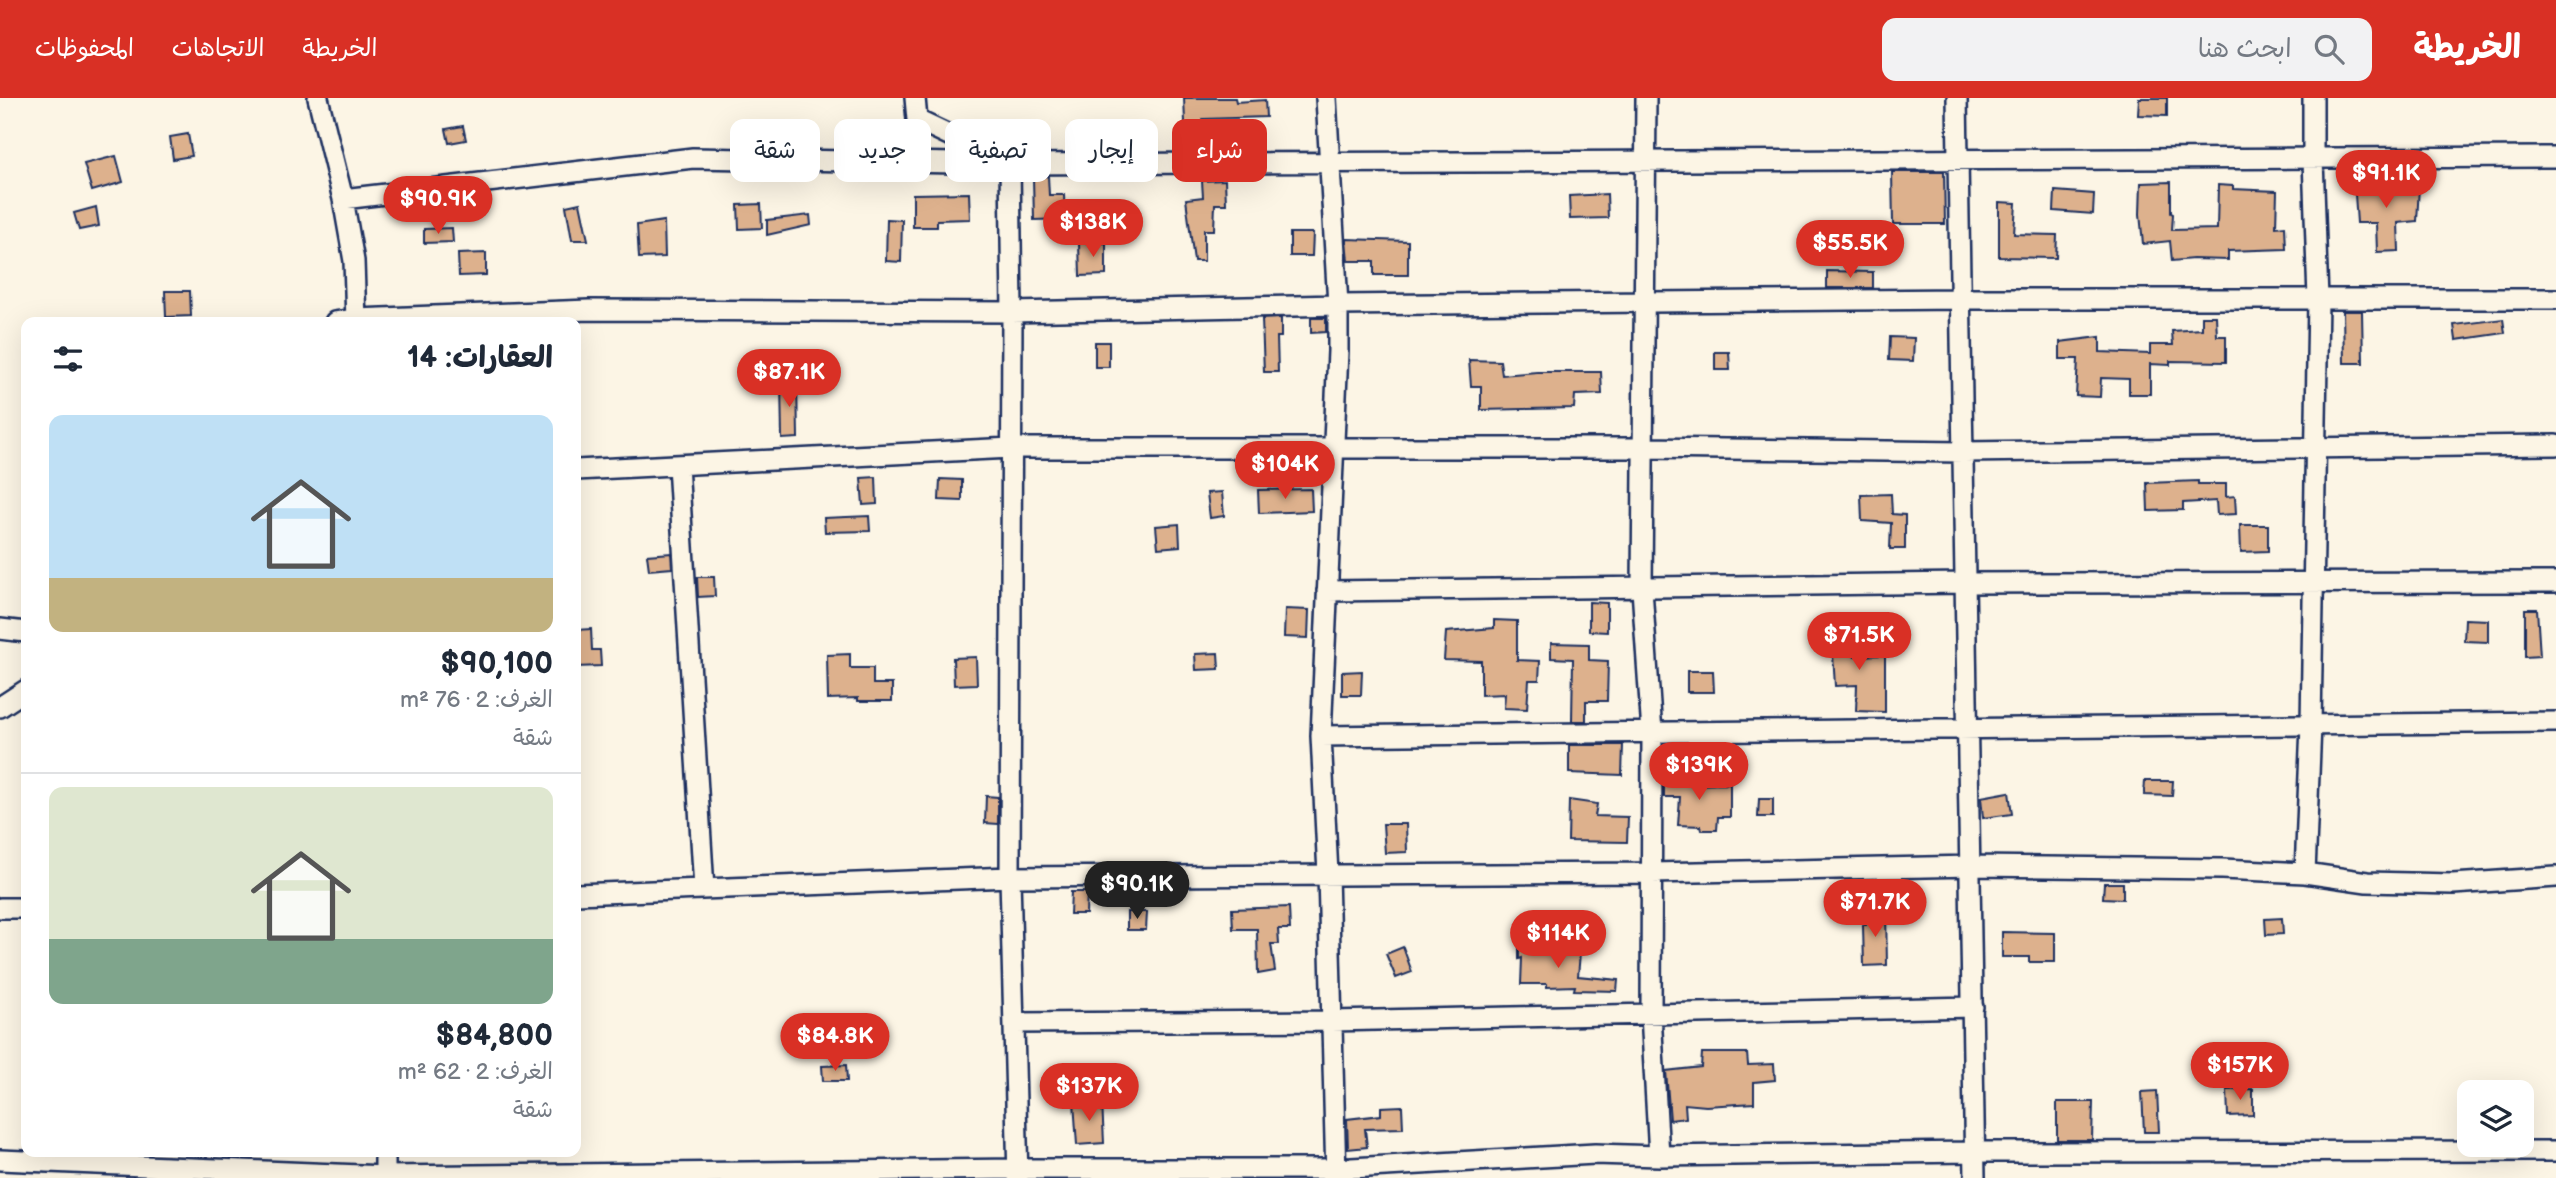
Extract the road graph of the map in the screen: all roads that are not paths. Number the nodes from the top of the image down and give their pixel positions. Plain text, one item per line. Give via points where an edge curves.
1 (318, 98) edge
2 (915, 98) edge
3 (1326, 98) edge
4 (1646, 98) edge
5 (1957, 98) edge
6 (2313, 98) edge
7 (945, 133) edge
8 (2556, 157) edge
9 (2313, 159) junction
10 (1958, 161) junction
11 (1644, 162) junction
12 (945, 163) edge
13 (1329, 163) junction
14 (1051, 164) edge
15 (1010, 182) edge
16 (343, 199) junction
17 (1961, 299) junction
18 (2318, 299) junction
19 (2556, 299) edge
20 (1644, 302) junction
21 (1338, 305) junction
22 (1012, 312) junction
23 (356, 317) edge
24 (441, 317) edge
25 (2556, 445) edge
26 (1334, 447) junction
27 (2317, 447) junction
28 (1011, 448) junction
29 (1643, 448) junction
30 (1963, 452) junction
31 (678, 465) junction
32 (581, 470) edge
33 (2556, 582) edge
34 (1965, 583) junction
35 (2312, 583) junction
36 (1642, 589) junction
37 (1327, 591) junction
38 (0, 629) edge
39 (21, 631) edge
40 (21, 693) edge
41 (0, 707) edge
42 (2556, 722) edge
43 (2311, 725) junction
44 (1968, 728) junction
45 (1652, 733) junction
46 (1321, 736) junction
47 (1971, 866) junction
48 (1652, 873) junction
49 (2305, 873) junction
50 (1328, 874) junction
51 (1010, 877) junction
52 (2556, 877) edge
53 (704, 889) junction
54 (581, 894) edge
55 (0, 908) edge
56 (21, 908) edge
57 (1973, 1007) junction
58 (1651, 1014) junction
59 (1332, 1021) junction
60 (1014, 1023) junction
61 (2556, 1151) edge
62 (1974, 1152) junction
63 (1659, 1156) junction
64 (385, 1157) edge
65 (0, 1160) edge
66 (1018, 1173) edge
67 (1335, 1174) edge
68 (385, 1177) edge
69 (1975, 1178) edge

1 - 16 street
2 - 7 street via 917,120
3 - 13 street
4 - 11 street
5 - 10 street
6 - 9 street
8 - 9 street
9 - 10 street
9 - 18 street
10 - 11 street
10 - 17 street
11 - 13 street
11 - 20 street
12 - 16 street via 692,158
13 - 14 street
13 - 21 street
15 - 22 street
16 - 23 street via 354,261
17 - 18 street
17 - 20 street
17 - 30 street
18 - 19 street
18 - 27 street
20 - 21 street
20 - 29 street
21 - 22 street
21 - 26 street
22 - 24 street via 589,310
22 - 28 street
25 - 27 street
26 - 28 street
26 - 29 street
26 - 37 street
27 - 30 street
27 - 35 street
28 - 31 street
28 - 51 street
29 - 30 street
29 - 36 street
30 - 34 street
31 - 32 street
31 - 53 street
33 - 35 street
34 - 35 street
34 - 36 street
34 - 44 street
35 - 43 street
36 - 37 street
36 - 45 street
37 - 46 street
38 - 39 street
40 - 41 street
42 - 43 street
43 - 44 street
43 - 49 street
44 - 45 street
44 - 47 street
45 - 46 street
45 - 48 street
46 - 50 street
47 - 48 street
47 - 49 street
47 - 57 street
48 - 50 street
48 - 58 street
49 - 52 street via 2367,882 2441,884
50 - 51 street
50 - 59 street
51 - 53 street
51 - 60 street
53 - 54 street
55 - 56 street
57 - 58 street
57 - 62 street
58 - 59 street
58 - 63 street
59 - 60 street
59 - 67 street
60 - 66 street
61 - 62 street
62 - 63 street
62 - 69 street
63 - 67 street via 1595,1154
64 - 68 street
65 - 68 street
66 - 67 street
66 - 68 street

